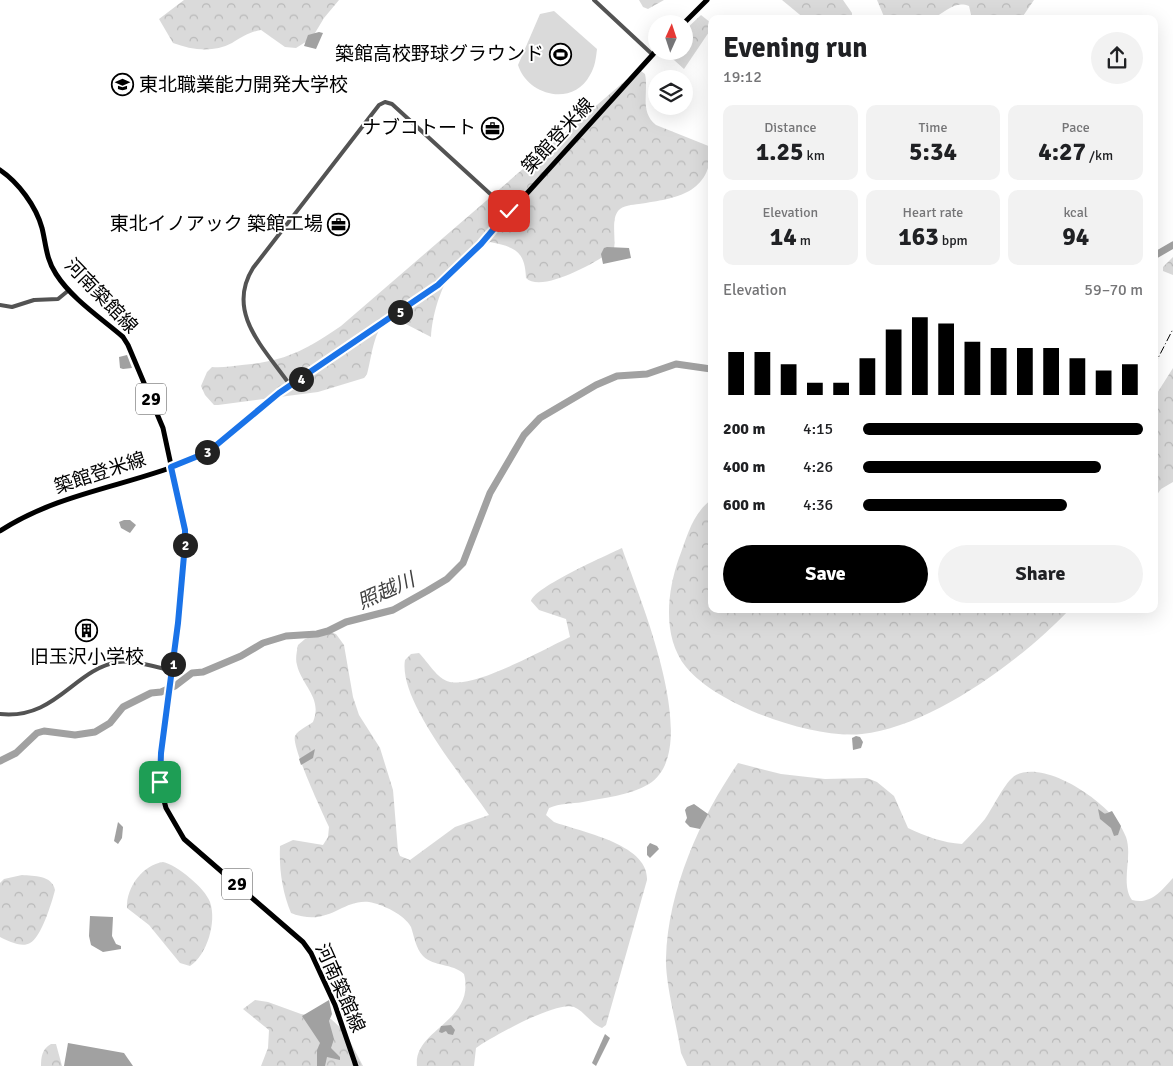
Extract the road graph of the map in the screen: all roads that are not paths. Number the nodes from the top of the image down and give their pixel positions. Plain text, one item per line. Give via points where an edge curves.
1 (594, 0) edge
2 (707, 0) edge
3 (691, 15) edge
4 (648, 47) edge
5 (649, 60) edge
6 (0, 170) edge
7 (509, 211) junction
8 (69, 290) junction
9 (0, 305) edge
10 (290, 386) junction
11 (171, 467) junction
12 (0, 531) edge
13 (171, 673) junction
14 (0, 714) edge
15 (356, 1066) edge

1 - 4 street
2 - 3 main road
5 - 7 main road, 築館登米線
6 - 8 main road, 河南築館線 / 29 via 9,176 34,209 51,265
7 - 10 main road, 築館登米線 via 481,244 438,285
7 - 10 street via 392,104 385,102 379,105 253,268 243,290 247,322
8 - 9 street via 58,300 34,300 12,307
8 - 11 main road, 河南築館線 / 29 via 128,345 163,428
10 - 11 main road, 築館登米線 via 208,452
11 - 12 main road, 築館登米線 via 54,504
11 - 13 main road, 河南築館線 / 29 via 185,530 185,544
13 - 14 street via 128,661 115,662 42,707 21,714
13 - 15 main road, 河南築館線 / 29 via 159,768 169,815 184,839 303,942 322,974

